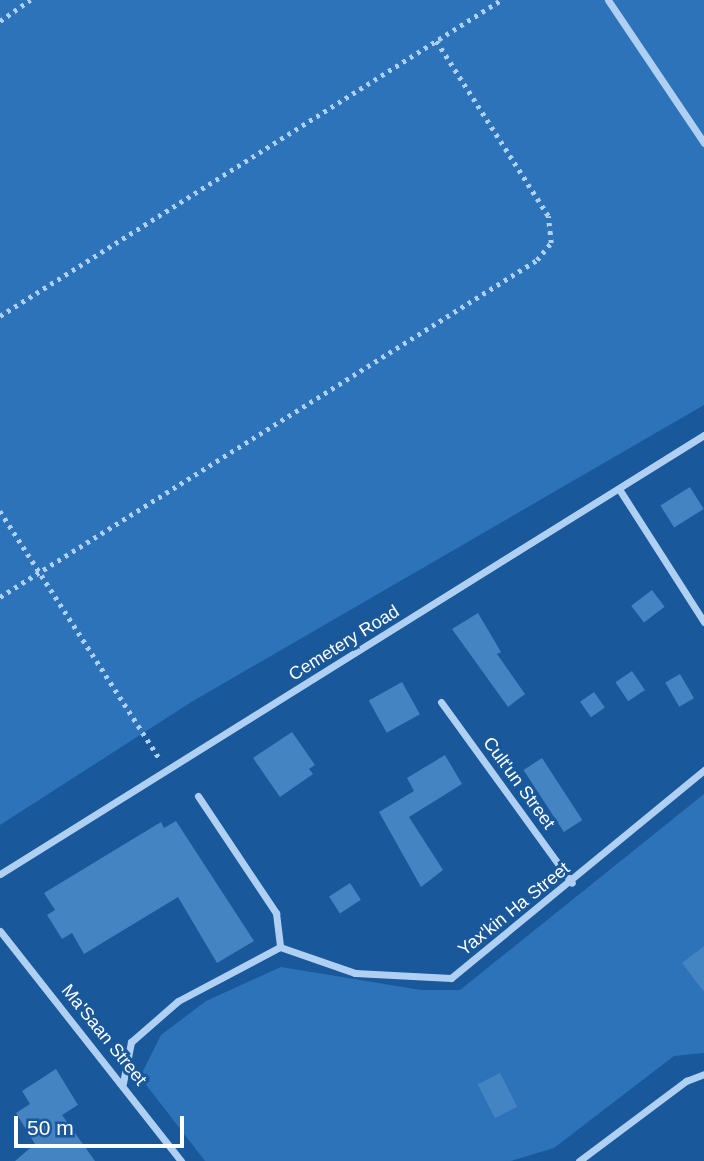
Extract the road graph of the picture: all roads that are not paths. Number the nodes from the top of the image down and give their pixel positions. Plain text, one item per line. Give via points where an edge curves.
1 (608, 0) edge
2 (704, 143) edge
3 (704, 435) edge
4 (619, 489) junction
5 (704, 622) edge
6 (441, 702) dead end
7 (704, 770) edge
8 (198, 796) dead end
9 (0, 874) edge
10 (572, 883) junction
11 (0, 930) edge
12 (280, 947) junction
13 (704, 1074) edge
14 (123, 1083) junction
15 (177, 1160) edge
16 (579, 1161) edge

1 - 2 street
3 - 4 street, Cemetery Road
4 - 5 street
4 - 9 street, Cemetery Road
6 - 10 street, Cult'un Street
7 - 10 street, Yax'kin Ha Street
8 - 12 street via 276,913
10 - 12 street, Yax'kin Ha Street via 452,978 355,973
11 - 14 street, Ma'Saan Street
12 - 14 street via 178,1001 131,1042
13 - 16 street via 686,1081
14 - 15 street, Ma'Saan Street

